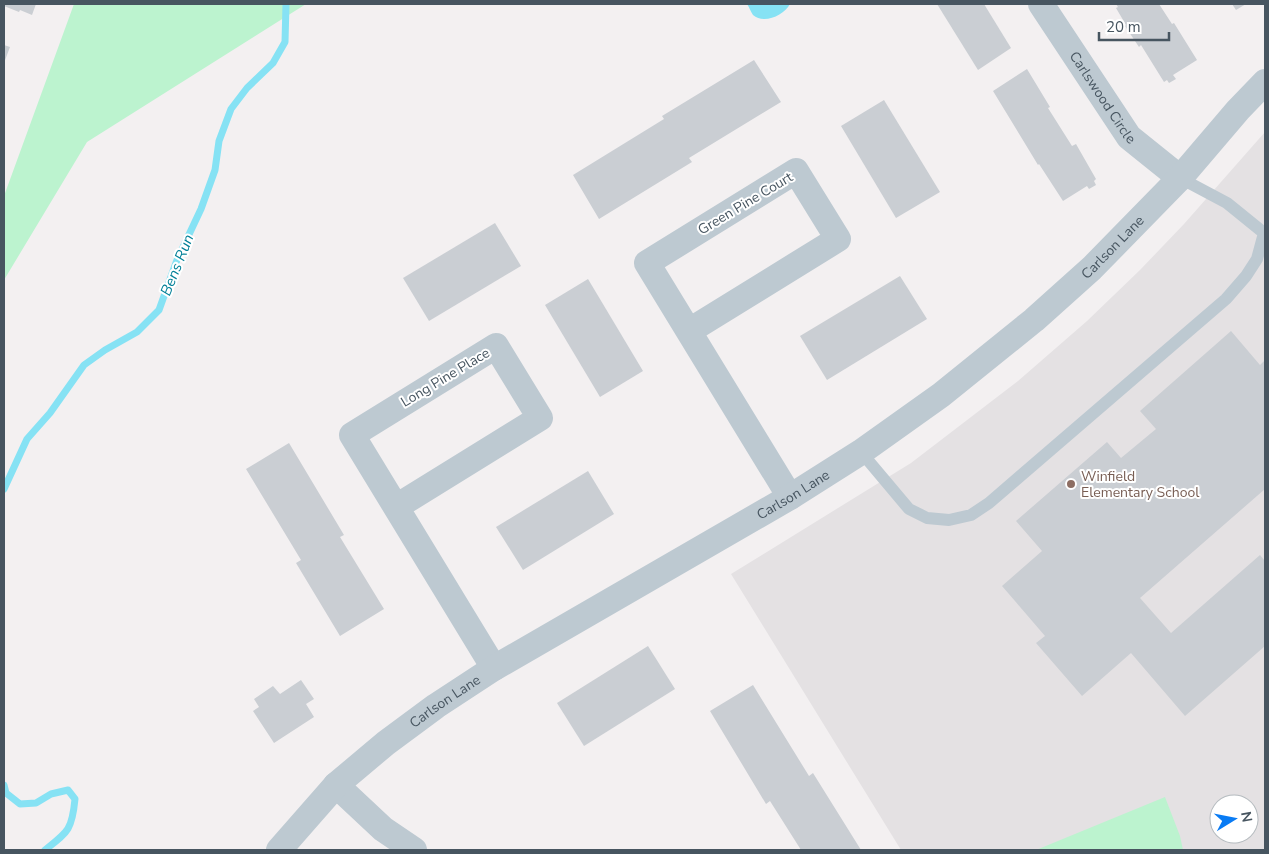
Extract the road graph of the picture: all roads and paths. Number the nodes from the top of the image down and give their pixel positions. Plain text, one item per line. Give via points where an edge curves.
1 (1041, 4) edge
2 (1265, 82) edge
3 (1180, 178) junction
4 (1264, 234) edge
5 (689, 331) junction
6 (860, 452) junction
7 (790, 497) junction
8 (396, 507) junction
9 (494, 668) junction
10 (336, 784) junction
11 (279, 850) edge
12 (414, 850) edge

1 - 3 street, Carlswood Circle via 1129,137
2 - 3 street, Carlson Lane
3 - 4 lane via 1227,203
3 - 6 street, Carlson Lane via 1092,268 1034,320 941,395
4 - 6 lane via 1257,259 1226,299 971,515 949,520 927,518 910,509
5 - 5 street, Green Pine Court via 647,264 796,172 838,239
5 - 7 street, Green Pine Court
6 - 7 street, Carlson Lane
7 - 9 street, Carlson Lane
8 - 8 street, Long Pine Place via 352,434 496,346 540,418
8 - 9 street, Long Pine Place
9 - 10 street, Carlson Lane via 436,706
10 - 11 street, Carlson Lane
10 - 12 street via 383,829

